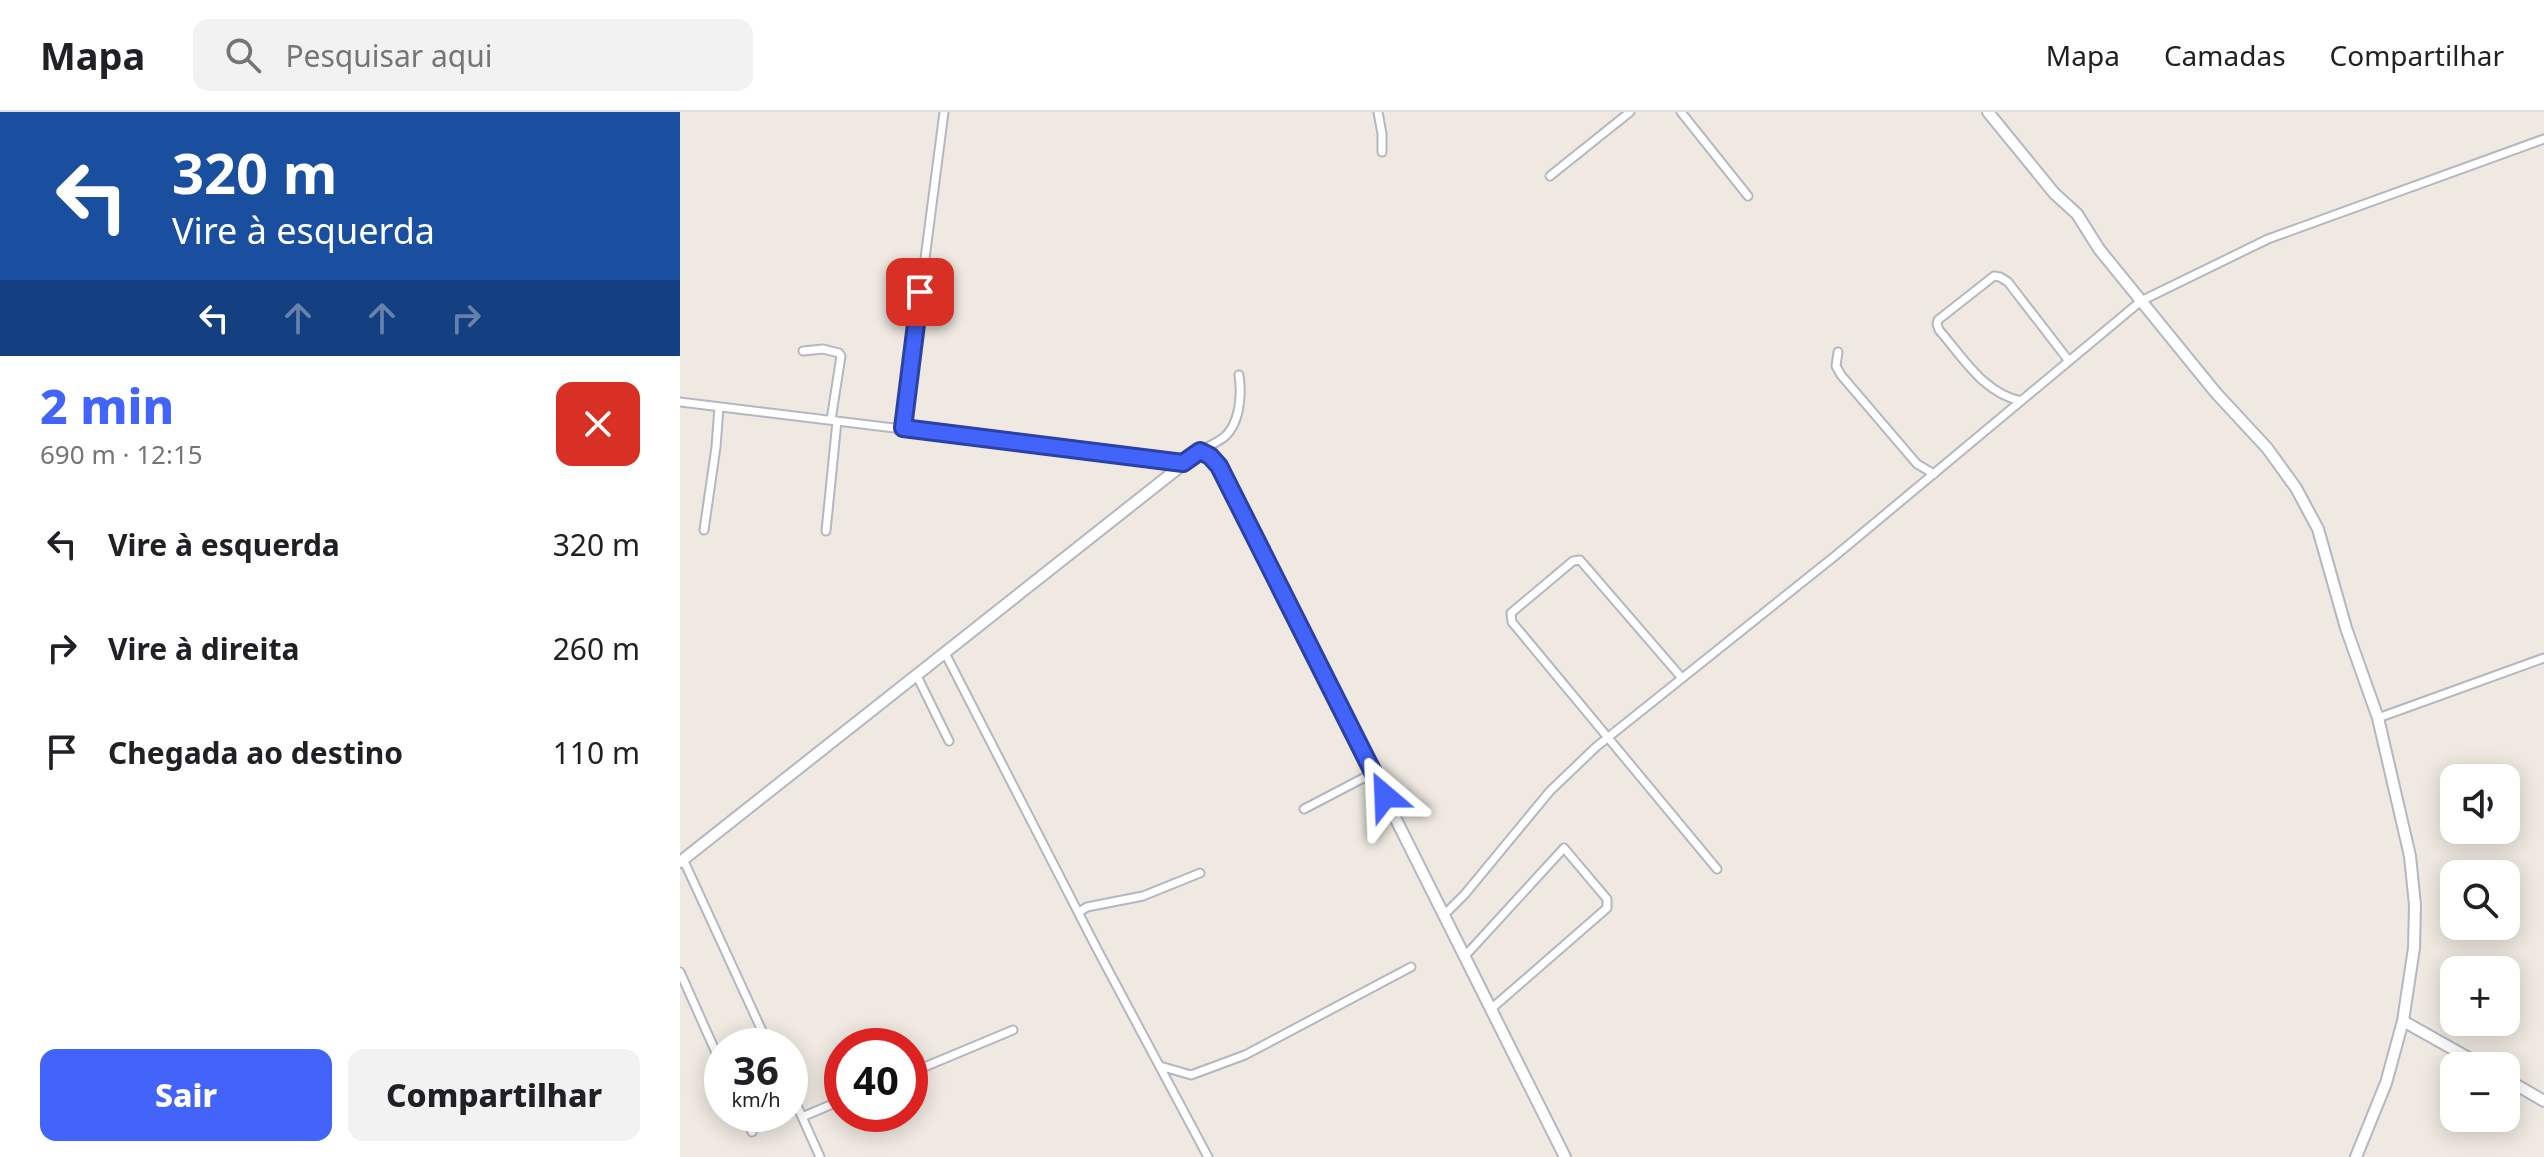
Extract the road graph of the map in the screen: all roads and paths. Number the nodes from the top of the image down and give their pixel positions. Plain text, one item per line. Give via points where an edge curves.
1 (944, 112) edge
2 (1378, 112) edge
3 (1630, 112) edge
4 (1681, 112) edge
5 (1988, 112) edge
6 (2544, 139) edge
7 (1382, 152) dead end
8 (1550, 176) dead end
9 (1748, 196) dead end
10 (2141, 301) junction
11 (803, 351) dead end
12 (1838, 352) dead end
13 (2069, 361) junction
14 (1239, 375) dead end
15 (2021, 401) junction
16 (680, 402) edge
17 (719, 407) junction
18 (834, 421) junction
19 (903, 428) junction
20 (1200, 451) junction
21 (1183, 463) junction
22 (1934, 474) junction
23 (704, 530) dead end
24 (826, 531) dead end
25 (945, 653) junction
26 (2544, 658) edge
27 (917, 676) junction
28 (1681, 677) junction
29 (2378, 718) junction
30 (1608, 737) junction
31 (949, 741) dead end
32 (1373, 773) junction
33 (1304, 809) dead end
34 (681, 860) edge
35 (1717, 869) dead end
36 (1200, 873) dead end
37 (1079, 912) junction
38 (1444, 915) junction
39 (1465, 956) junction
40 (1411, 967) dead end
41 (680, 972) edge
42 (1491, 1009) junction
43 (2403, 1021) junction
44 (705, 1028) edge
45 (760, 1028) edge
46 (1013, 1030) dead end
47 (2458, 1052) edge
48 (928, 1065) edge
49 (1160, 1066) junction
50 (2520, 1087) edge
51 (2544, 1101) edge
52 (808, 1130) edge
53 (820, 1157) edge
54 (1208, 1157) edge
55 (1565, 1157) edge
56 (2356, 1157) edge

1 - 19 street
2 - 7 street
3 - 8 street
4 - 9 street
5 - 10 street via 2077,214
6 - 10 street via 2268,239
10 - 13 street
10 - 29 street via 2296,488 2318,529
11 - 18 street via 823,349 841,356
12 - 22 street via 1841,375 1917,464
13 - 15 street
13 - 15 street via 2000,277 1994,276 1938,320 1939,330 1988,387
14 - 20 street via 1233,426
15 - 22 street
16 - 17 street
17 - 18 street
17 - 23 street
18 - 19 street
18 - 24 street
19 - 21 street
20 - 21 street
20 - 32 street via 1219,466
21 - 25 street
22 - 28 street
25 - 27 street
25 - 37 street
26 - 29 street
27 - 31 street
27 - 34 street
28 - 30 street
28 - 30 street via 1580,560 1517,606 1512,622
29 - 43 street via 2410,856 2415,905
30 - 35 street
30 - 38 street via 1550,791
32 - 33 street
32 - 38 street
34 - 45 street
36 - 37 street via 1143,896
37 - 49 street
38 - 39 street
39 - 42 street
39 - 42 street via 1564,848 1607,899 1607,908
40 - 49 street via 1217,1067 1191,1075
41 - 44 street
42 - 55 street
43 - 47 street
43 - 56 street via 2386,1083
46 - 48 street
49 - 54 street
50 - 51 street
52 - 53 street

